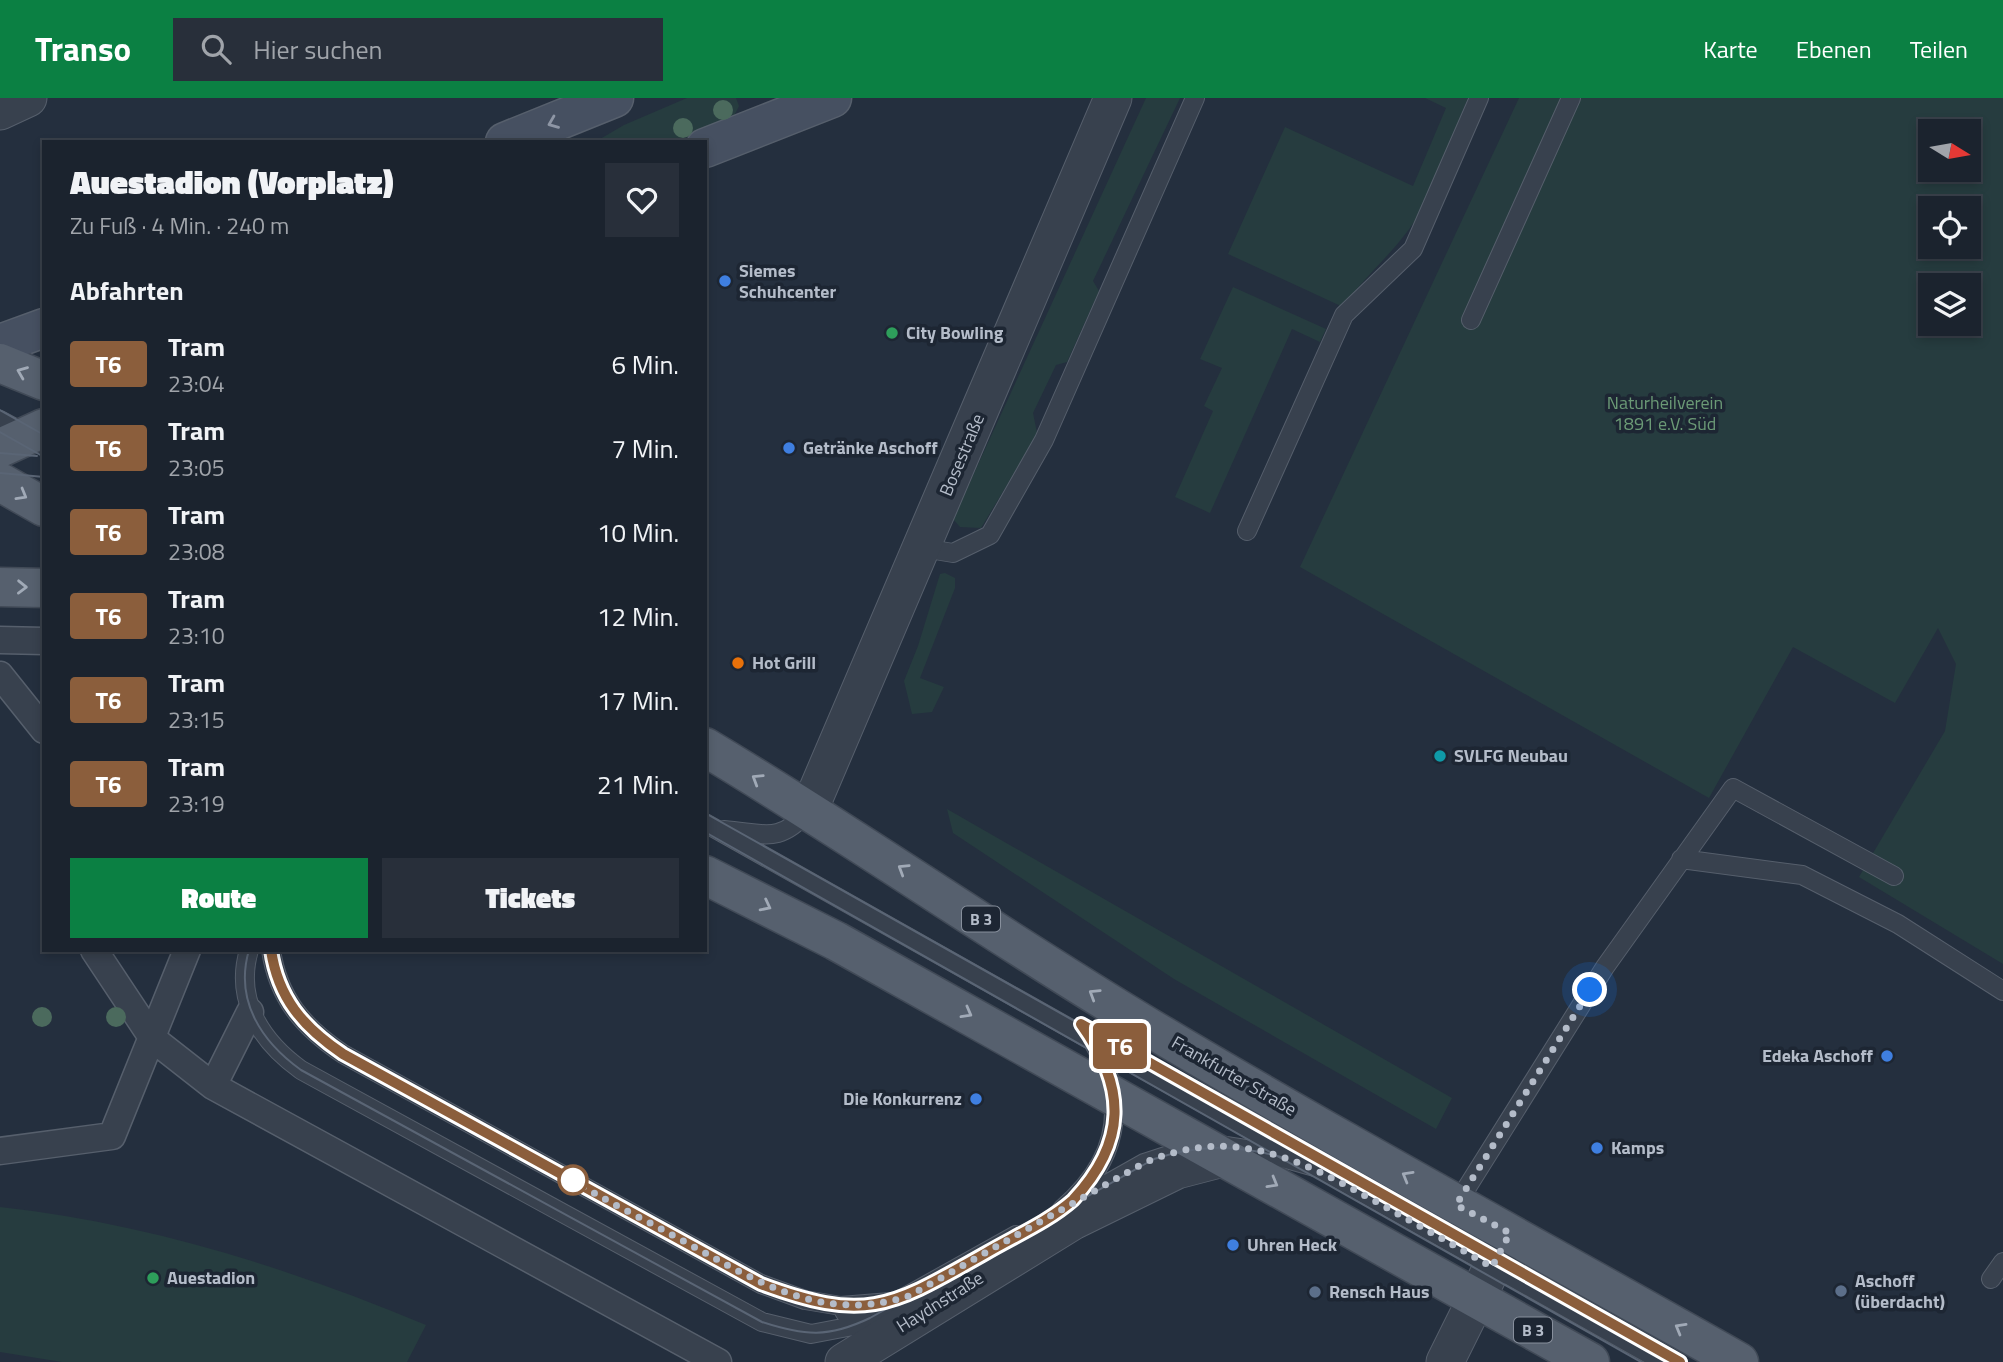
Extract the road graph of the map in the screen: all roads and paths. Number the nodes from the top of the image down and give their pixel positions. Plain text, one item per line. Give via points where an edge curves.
1 (28, 98) edge
2 (614, 98) edge
3 (832, 98) edge
4 (1113, 98) edge
5 (1195, 98) edge
6 (1479, 98) edge
7 (1571, 98) edge
8 (771, 109) edge
9 (0, 111) edge
10 (510, 140) edge
11 (707, 147) edge
12 (1471, 320) dead end
13 (42, 329) edge
14 (0, 344) edge
15 (0, 363) edge
16 (42, 380) edge
17 (0, 482) edge
18 (42, 506) edge
19 (1247, 531) dead end
20 (922, 548) junction
21 (0, 587) edge
22 (42, 588) edge
23 (0, 640) edge
24 (42, 641) edge
25 (0, 675) edge
26 (42, 728) edge
27 (707, 748) edge
28 (809, 810) junction
29 (711, 826) edge
30 (750, 848) junction
31 (1681, 859) junction
32 (707, 876) edge
33 (1894, 876) dead end
34 (95, 952) edge
35 (186, 952) edge
36 (249, 952) edge
37 (271, 952) edge
38 (2003, 991) edge
39 (250, 1012) junction
40 (153, 1039) junction
41 (1093, 1042) junction
42 (213, 1086) junction
43 (1114, 1094) junction
44 (0, 1151) edge
45 (1218, 1152) junction
46 (1315, 1167) junction
47 (1456, 1205) junction
48 (1068, 1215) junction
49 (1510, 1233) junction
50 (2003, 1262) edge
51 (1991, 1279) dead end
52 (1484, 1282) junction
53 (909, 1296) junction
54 (841, 1306) junction
55 (853, 1326) junction
56 (890, 1334) junction
57 (718, 1362) edge
58 (844, 1362) edge
59 (1445, 1362) edge
60 (1590, 1362) edge
61 (1663, 1362) edge
62 (1739, 1362) edge

1 - 9 street
2 -> 10 main road
3 - 8 main road
4 - 20 street, Bosestraße
5 - 20 lane via 1044,440 990,536 953,552
6 - 19 lane via 1413,249 1344,316
7 - 12 lane
8 - 11 main road
13 - 14 main road
16 -> 15 main road
17 -> 18 main road
20 - 28 street, Bosestraße
21 -> 22 main road
23 - 24 street
25 - 26 street
28 -> 27 main road, Frankfurter Straße / B 3
28 - 29 lane via 794,828 772,835
28 - 30 lane via 794,835
47 -> 28 main road, Frankfurter Straße / B 3 via 1092,993
29 - 30 lane
30 - 41 lane
31 - 33 lane via 1733,788
31 - 38 lane via 1802,875 1898,924
31 - 47 lane via 1605,967
32 -> 43 main road, B 3 via 836,941
34 - 40 street
35 - 40 street
36 - 39 lane via 245,979
37 - 54 lane via 274,974 295,1014 343,1054 761,1284 805,1300
39 - 42 street
39 - 55 lane via 278,1054 301,1070 762,1322 811,1334
40 - 42 street
40 - 44 street via 112,1136
41 - 43 lane
41 - 46 lane
42 - 57 street
43 - 45 main road, B 3
43 - 48 lane via 1113,1140
45 - 46 lane via 1258,1151
45 - 48 street, Haydnstraße
45 -> 52 main road, B 3
46 - 52 lane
47 - 49 main road, Frankfurter Straße / B 3
48 - 53 lane
48 - 56 street, Haydnstraße
49 - 52 street
62 -> 49 main road, Frankfurter Straße / B 3
50 - 51 lane
52 - 59 street
52 - 60 main road, B 3
52 - 61 lane
53 - 54 lane via 886,1304
53 - 55 lane
54 - 55 lane
55 - 56 lane
56 - 58 street, Haydnstraße

